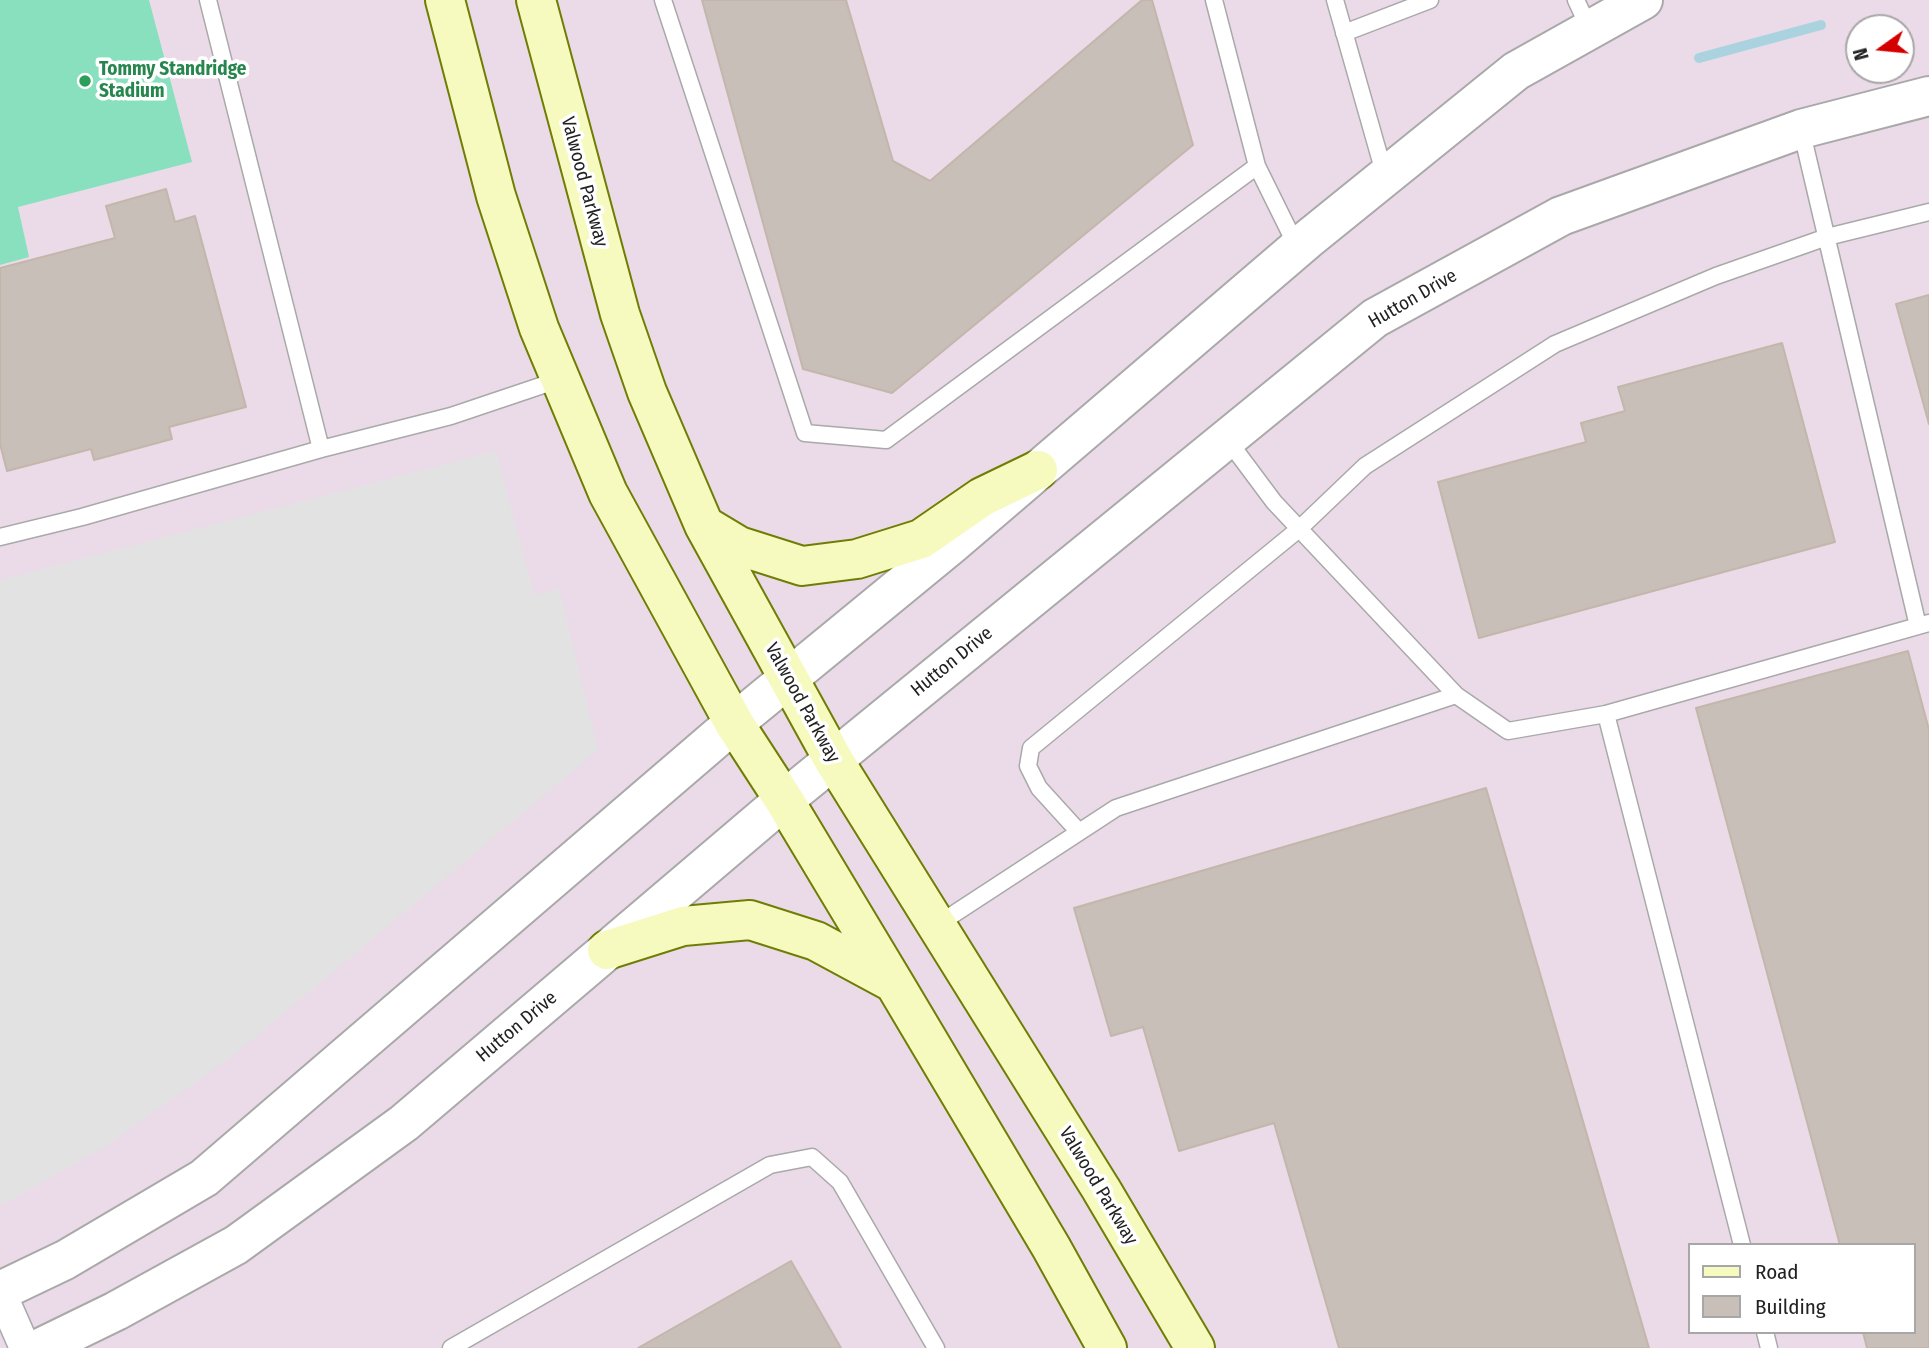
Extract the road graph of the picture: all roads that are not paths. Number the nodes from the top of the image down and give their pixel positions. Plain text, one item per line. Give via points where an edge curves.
1 (208, 0) edge
2 (445, 0) edge
3 (536, 0) edge
4 (663, 0) edge
5 (1214, 0) edge
6 (1335, 0) edge
7 (1430, 0) edge
8 (1643, 0) edge
9 (1583, 15) edge
10 (1344, 33) junction
11 (1929, 96) edge
12 (1801, 129) junction
13 (1257, 166) junction
14 (1385, 177) junction
15 (1929, 212) edge
16 (1827, 237) junction
17 (1297, 247) junction
18 (561, 379) junction
19 (1227, 439) junction
20 (321, 449) junction
21 (1038, 470) junction
22 (704, 525) junction
23 (1299, 529) junction
24 (0, 537) edge
25 (1924, 624) edge
26 (788, 679) junction
27 (1456, 695) junction
28 (1606, 714) junction
29 (734, 723) junction
30 (833, 759) junction
31 (784, 800) junction
32 (1079, 832) junction
33 (937, 925) junction
34 (607, 950) junction
35 (894, 983) junction
36 (1741, 1243) edge
37 (0, 1291) edge
38 (25, 1348) edge
39 (40, 1348) edge
40 (451, 1348) edge
41 (936, 1348) edge
42 (1107, 1348) edge
43 (1195, 1348) edge

1 - 20 lane
2 - 18 main road via 496,196 539,328
3 - 22 main road, Valwood Parkway via 620,314 647,393
4 - 13 lane via 805,433 886,440
5 - 13 lane
6 - 10 lane
7 - 10 lane
8 - 9 street
9 - 14 street
10 - 14 lane
11 - 12 street, Hutton Drive
12 - 16 lane
12 - 19 street, Hutton Drive via 1549,222 1376,318
13 - 17 lane
14 - 17 street
15 - 16 lane
16 - 23 lane via 1716,276 1555,344 1366,466
16 - 25 lane
17 - 21 street
18 - 20 lane via 452,416
18 - 29 main road via 608,493
19 - 23 lane
19 - 30 street, Hutton Drive
20 - 24 lane
21 - 22 main road via 982,497 921,539 857,559 802,566 739,546
21 - 26 street
22 - 26 main road, Valwood Parkway
23 - 27 lane
23 - 32 lane via 1031,748 1028,766 1039,788
25 - 28 lane
26 - 29 street
26 - 30 main road, Valwood Parkway
27 - 28 lane via 1508,731
27 - 32 lane via 1116,808
28 - 36 lane
29 - 31 main road
29 - 37 street via 204,1178 65,1260
30 - 31 street, Hutton Drive
30 - 33 main road, Valwood Parkway
31 - 34 street, Hutton Drive
31 - 35 main road
32 - 33 lane
33 - 43 main road, Valwood Parkway
34 - 35 main road via 683,926 750,920 816,941
34 - 39 street, Hutton Drive via 404,1123 236,1245
35 - 42 main road
37 - 38 street
40 - 41 lane via 770,1165 813,1157 840,1182

